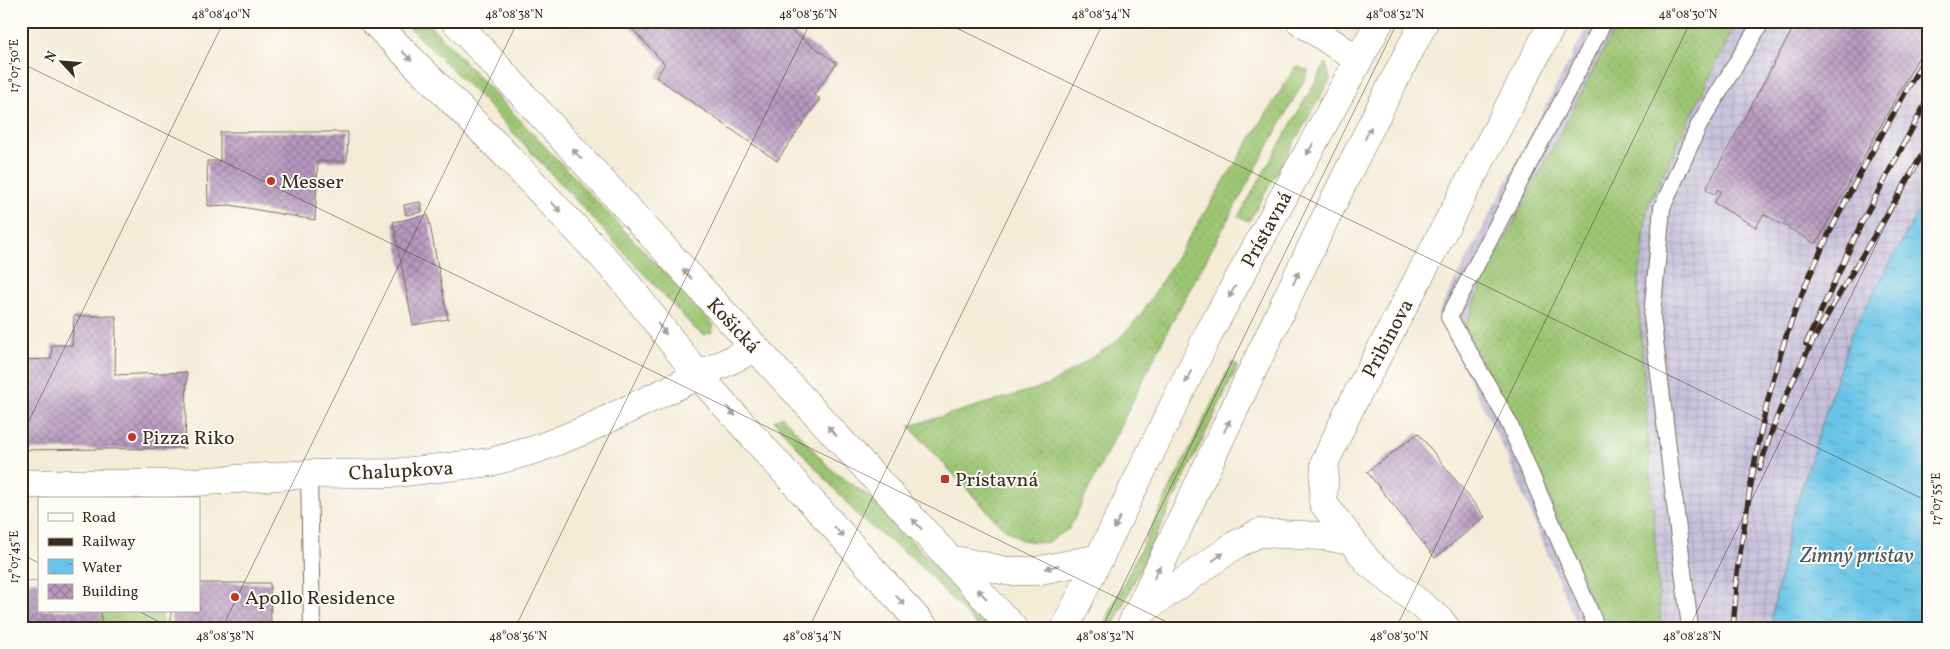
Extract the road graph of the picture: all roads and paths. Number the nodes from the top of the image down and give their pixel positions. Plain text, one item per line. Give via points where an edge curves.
1 (373, 21) edge
2 (454, 21) edge
3 (1300, 21) edge
4 (1380, 21) edge
5 (1425, 21) edge
6 (1554, 21) edge
7 (1604, 21) edge
8 (1762, 21) edge
9 (1358, 60) junction
10 (756, 348) junction
11 (698, 375) junction
12 (309, 474) junction
13 (21, 484) edge
14 (1352, 541) junction
15 (1100, 558) junction
16 (950, 559) junction
17 (1134, 624) edge
18 (312, 628) edge
19 (925, 628) edge
20 (1013, 628) edge
21 (1065, 628) edge
22 (1446, 628) edge
23 (1597, 628) edge
24 (1690, 628) edge

1 -> 11 main road via 510,158 619,274
10 -> 2 main road, Košická
3 - 9 main road
4 - 9 main road, Prístavná
17 -> 5 main road via 1314,238
6 - 14 main road, Pribinova via 1349,410 1325,462 1323,503
7 - 23 lane via 1449,317 1508,421
8 - 24 lane via 1699,125 1662,208 1652,316
9 -> 15 main road, Prístavná via 1210,333
10 - 11 main road, Chalupkova
16 -> 10 main road, Košická
11 - 12 main road, Chalupkova via 583,431 491,462 396,473
11 -> 19 main road
12 - 13 main road, Chalupkova via 164,484
12 - 18 lane
17 -> 14 main road via 1235,545 1259,533
14 - 22 main road, Pribinova via 1369,563
15 -> 16 main road via 1036,571 1007,571
15 - 21 main road, Prístavná
20 -> 16 main road, Košická

